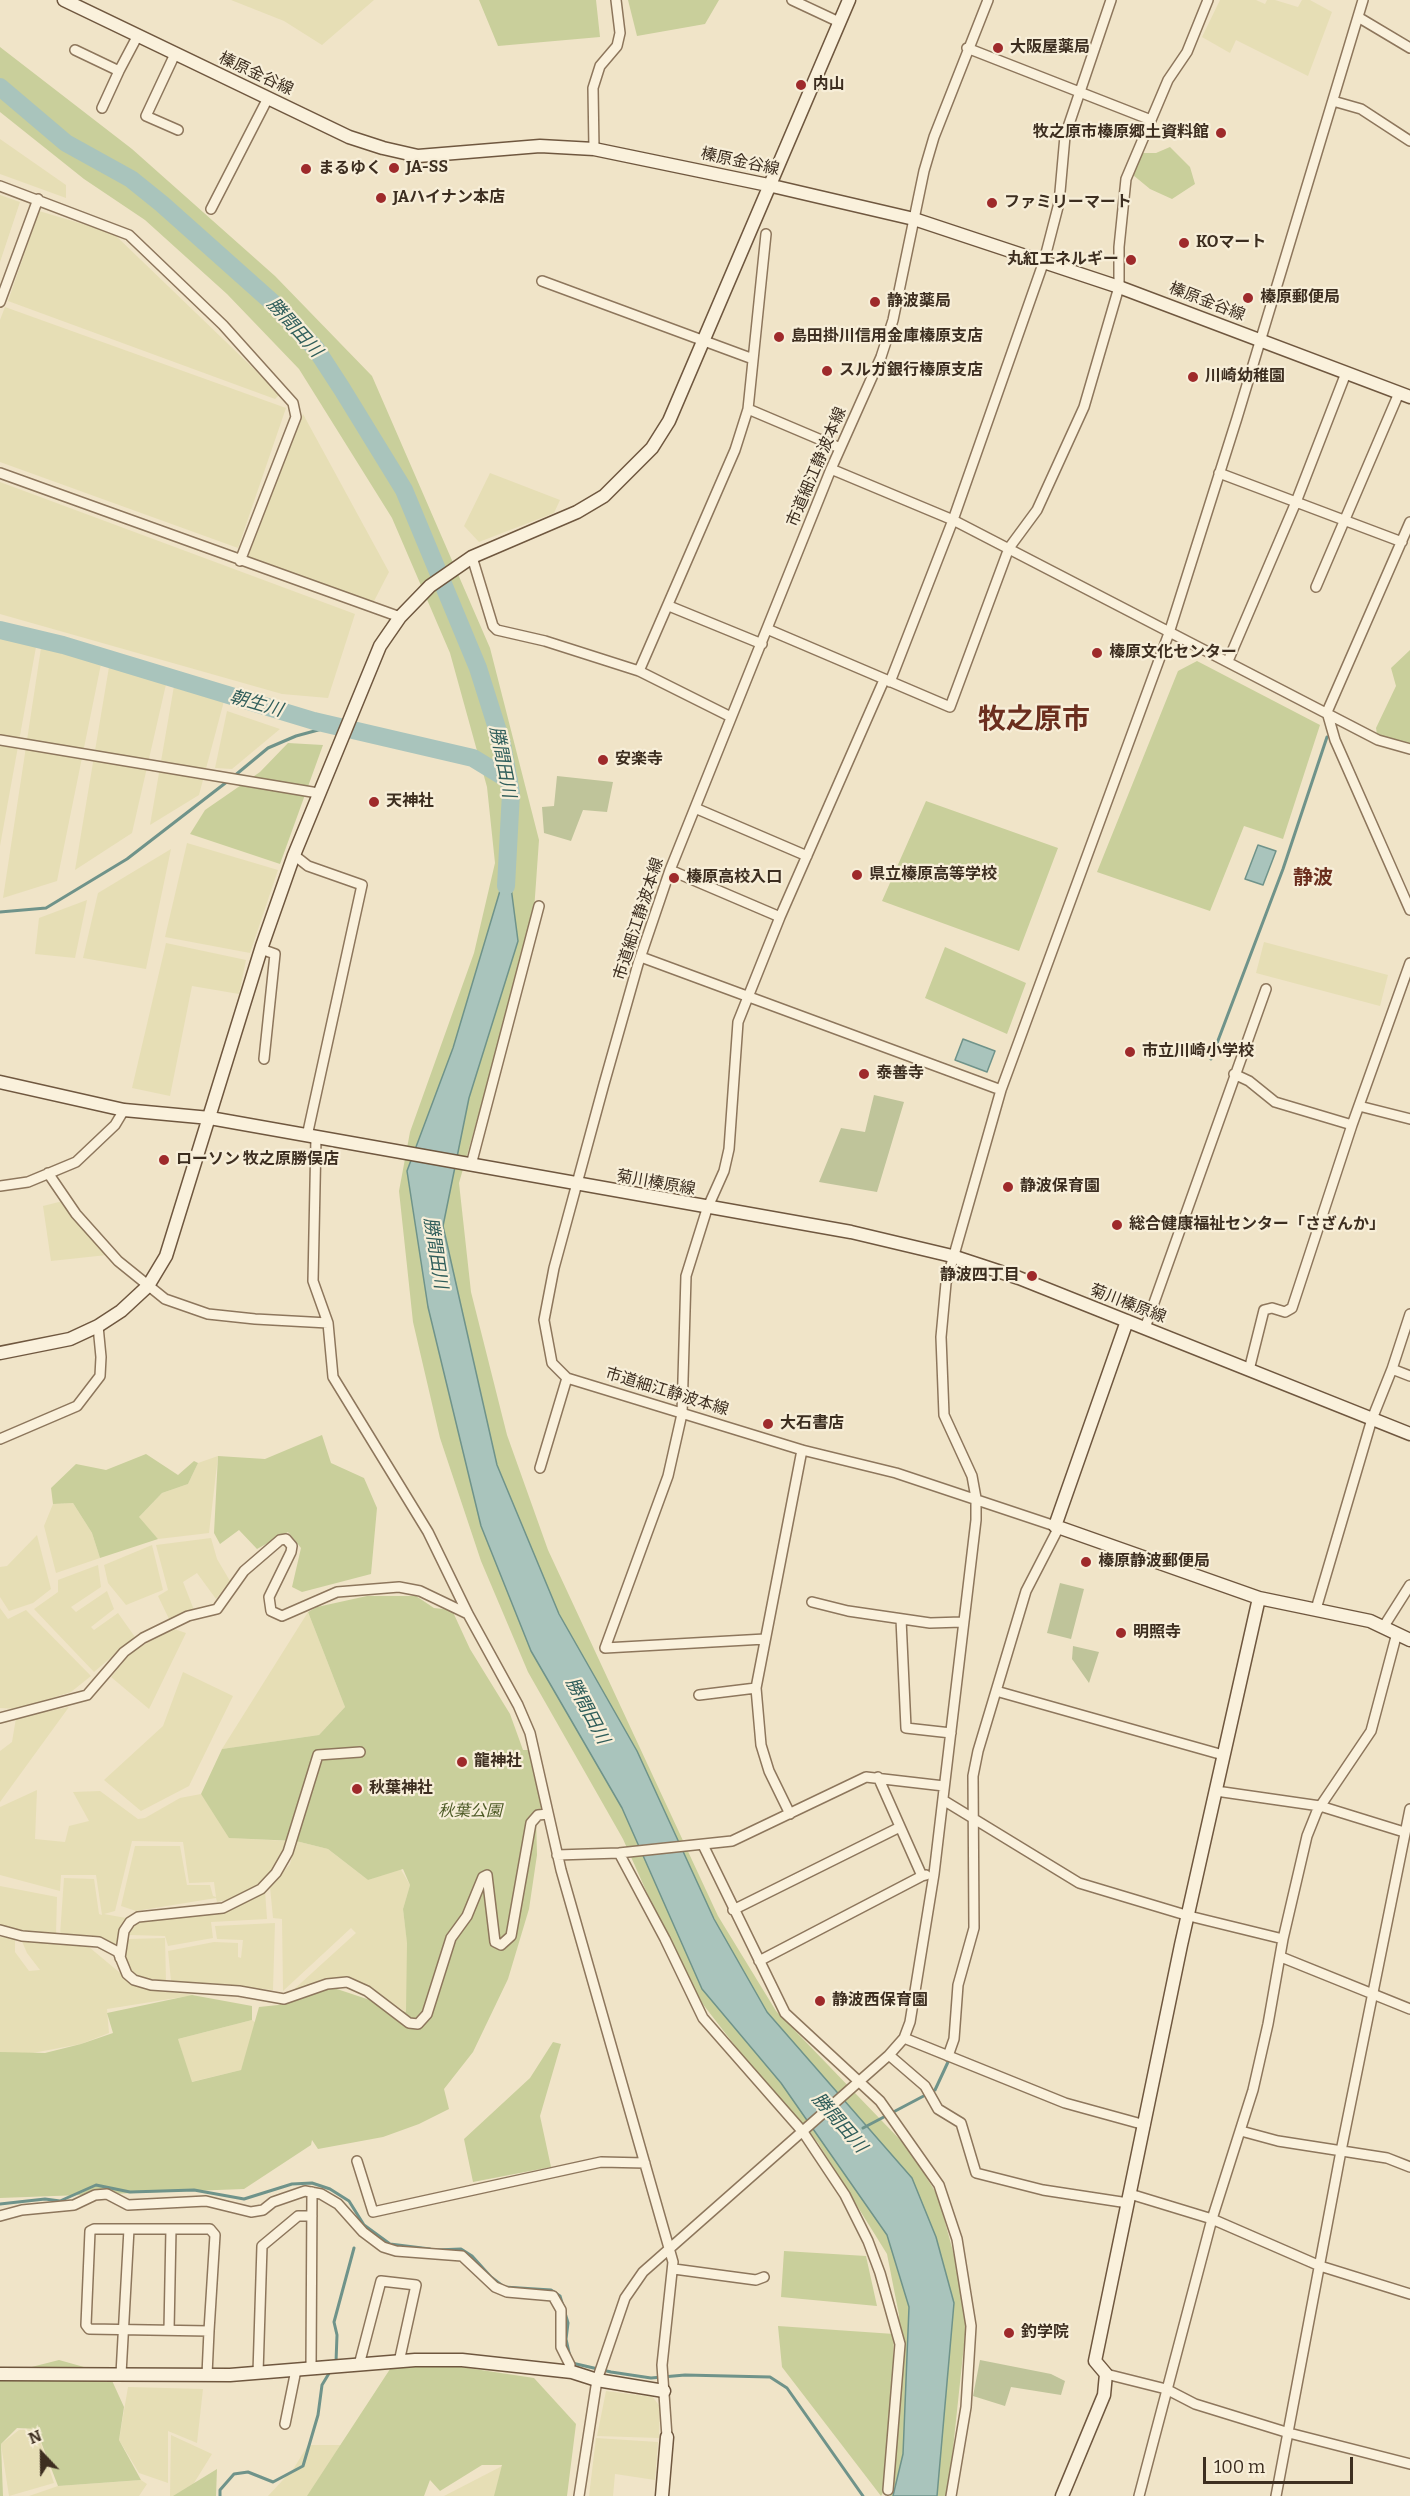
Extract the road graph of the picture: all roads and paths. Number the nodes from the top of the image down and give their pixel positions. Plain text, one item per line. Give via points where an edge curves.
1 (64, 0) edge
2 (616, 0) edge
3 (792, 0) edge
4 (849, 0) edge
5 (988, 0) edge
6 (1111, 0) edge
7 (1208, 0) edge
8 (1363, 0) edge
9 (1358, 17) junction
10 (838, 22) junction
11 (138, 38) junction
12 (967, 48) junction
13 (1410, 48) edge
14 (75, 50) dead end
15 (175, 54) junction
16 (119, 71) junction
17 (1080, 92) junction
18 (268, 98) junction
19 (1333, 101) junction
20 (102, 108) dead end
21 (1151, 120) junction
22 (178, 130) dead end
23 (1409, 139) edge
24 (594, 149) junction
25 (768, 184) junction
26 (0, 186) edge
27 (38, 200) junction
28 (211, 209) dead end
29 (914, 219) junction
30 (766, 234) dead end
31 (1044, 261) junction
32 (542, 281) dead end
33 (1119, 287) junction
34 (0, 302) edge
35 (704, 339) junction
36 (1261, 340) junction
37 (753, 359) junction
38 (1346, 373) junction
39 (1404, 395) edge
40 (748, 409) junction
41 (840, 448) junction
42 (831, 468) junction
43 (0, 473) edge
44 (1219, 473) junction
45 (1296, 502) junction
46 (953, 520) junction
47 (1344, 520) junction
48 (1410, 522) edge
49 (1402, 542) junction
50 (1009, 548) junction
51 (467, 560) junction
52 (240, 561) junction
53 (1316, 587) dead end
54 (669, 606) junction
55 (403, 613) junction
56 (767, 629) junction
57 (1169, 633) junction
58 (762, 644) junction
59 (1228, 661) junction
60 (639, 671) junction
61 (887, 681) junction
62 (1327, 712) junction
63 (731, 717) junction
64 (0, 740) edge
65 (1410, 749) edge
66 (318, 793) junction
67 (695, 808) junction
68 (294, 855) junction
69 (807, 856) junction
70 (670, 870) junction
71 (538, 906) dead end
72 (1410, 910) edge
73 (780, 916) junction
74 (261, 949) junction
75 (641, 957) junction
76 (1410, 963) edge
77 (1266, 989) dead end
78 (746, 997) junction
79 (264, 1059) dead end
80 (1234, 1074) junction
81 (0, 1082) edge
82 (1001, 1090) junction
83 (1359, 1106) junction
84 (124, 1110) junction
85 (210, 1118) junction
86 (1410, 1119) edge
87 (1352, 1125) junction
88 (311, 1137) junction
89 (471, 1165) junction
90 (48, 1173) junction
91 (576, 1185) junction
92 (0, 1186) edge
93 (707, 1209) junction
94 (952, 1256) junction
95 (148, 1286) junction
96 (1410, 1314) edge
97 (1126, 1321) junction
98 (328, 1323) junction
99 (98, 1326) junction
100 (1145, 1328) junction
101 (0, 1353) edge
102 (1392, 1369) junction
103 (1249, 1370) junction
104 (1410, 1376) edge
105 (567, 1377) junction
106 (682, 1414) junction
107 (1372, 1419) junction
108 (1410, 1434) edge
109 (0, 1439) edge
110 (802, 1450) junction
111 (540, 1468) dead end
112 (976, 1498) junction
113 (1057, 1526) junction
114 (1410, 1585) edge
115 (1259, 1598) junction
116 (812, 1602) dead end
117 (1316, 1609) junction
118 (468, 1614) junction
119 (901, 1619) junction
120 (962, 1622) junction
121 (1384, 1626) junction
122 (1397, 1633) junction
123 (765, 1639) junction
124 (1410, 1641) edge
125 (756, 1688) junction
126 (996, 1691) junction
127 (699, 1695) dead end
128 (0, 1718) edge
129 (951, 1733) junction
130 (360, 1752) dead end
131 (1223, 1755) junction
132 (878, 1777) junction
133 (944, 1786) junction
134 (1216, 1791) junction
135 (942, 1800) junction
136 (1320, 1806) junction
137 (1410, 1809) edge
138 (548, 1814) junction
139 (790, 1814) junction
140 (974, 1820) junction
141 (900, 1827) junction
142 (1404, 1832) junction
143 (1401, 1845) junction
144 (700, 1846) junction
145 (619, 1853) junction
146 (1410, 1854) edge
147 (557, 1855) junction
148 (934, 1874) junction
149 (922, 1876) junction
150 (733, 1910) junction
151 (1189, 1916) junction
152 (0, 1930) edge
153 (1283, 1939) junction
154 (1281, 1957) junction
155 (120, 1958) junction
156 (759, 1961) junction
157 (1371, 1995) junction
158 (1410, 2009) edge
159 (904, 2038) junction
160 (889, 2055) junction
161 (948, 2056) junction
162 (860, 2081) junction
163 (1145, 2126) junction
164 (1241, 2131) junction
165 (803, 2132) junction
166 (1341, 2151) junction
167 (357, 2161) dead end
168 (645, 2163) junction
169 (1410, 2167) edge
170 (312, 2192) junction
171 (1129, 2198) junction
172 (0, 2216) edge
173 (312, 2216) junction
174 (1212, 2219) junction
175 (129, 2229) junction
176 (171, 2229) junction
177 (669, 2250) junction
178 (1320, 2266) junction
179 (674, 2269) junction
180 (764, 2277) dead end
181 (1410, 2294) edge
182 (124, 2330) junction
183 (169, 2330) junction
184 (209, 2331) junction
185 (399, 2362) junction
186 (360, 2365) junction
187 (311, 2369) junction
188 (296, 2370) junction
189 (568, 2372) junction
190 (258, 2373) junction
191 (0, 2374) edge
192 (121, 2374) junction
193 (1106, 2374) junction
194 (207, 2375) junction
195 (597, 2378) junction
196 (663, 2387) junction
197 (1166, 2389) junction
198 (285, 2424) dead end
199 (1289, 2433) junction
200 (667, 2437) joint
201 (1410, 2464) edge
202 (888, 2490) dead end
203 (579, 2496) edge
204 (663, 2496) edge
205 (951, 2496) edge
206 (1062, 2496) edge
207 (1139, 2496) edge
208 (1276, 2496) edge

1 - 11 street, 榛原金谷線
2 - 24 street via 620,33 617,46 600,66 593,88
3 - 10 street
4 - 10 street
5 - 12 street, 市道細江静波本線
6 - 17 street
7 - 21 street via 1187,52 1168,80
8 - 9 street
9 - 13 street
9 - 19 street
10 - 25 street
11 - 15 street, 榛原金谷線
11 - 16 street
12 - 17 street
12 - 29 street, 市道細江静波本線 via 934,137
14 - 16 street
15 - 18 street, 榛原金谷線
15 - 22 street via 146,116
16 - 20 street
17 - 21 street
17 - 31 street via 1065,136 1059,203
18 - 24 street, 榛原金谷線 via 349,137 418,156 540,146
18 - 28 street
19 - 23 street via 1360,109
19 - 36 street
21 - 33 street via 1126,179
24 - 25 street, 榛原金谷線
25 - 29 street, 榛原金谷線
25 - 35 street
26 - 27 street
27 - 34 street
27 - 52 street via 129,235 223,325 297,409
29 - 31 street, 榛原金谷線
29 - 41 street, 市道細江静波本線 via 893,320 881,357
30 - 37 street
31 - 33 street, 榛原金谷線
31 - 46 street
32 - 35 street
33 - 36 street, 榛原金谷線
33 - 50 street via 1084,407 1036,510
35 - 37 street
35 - 51 street via 669,421 629,474 604,496 577,512
36 - 38 street, 榛原金谷線
36 - 44 street
37 - 40 street
38 - 39 street, 榛原金谷線
38 - 45 street
39 - 47 street
40 - 41 street
40 - 54 street via 735,450
41 - 42 street, 市道細江静波本線
42 - 46 street
42 - 56 street, 市道細江静波本線
43 - 52 street
44 - 45 street
44 - 57 street
45 - 47 street
45 - 59 street
46 - 50 street
46 - 61 street
47 - 49 street
47 - 53 street
48 - 49 street
49 - 62 street
50 - 57 street
50 - 61 street via 950,707
51 - 55 street via 430,586
51 - 60 street via 497,630
52 - 55 street
54 - 58 street
54 - 60 street
55 - 66 street via 380,646
56 - 58 street, 市道細江静波本線
56 - 61 street
57 - 59 street
57 - 82 street
58 - 63 street, 市道細江静波本線
59 - 62 street
60 - 63 street
61 - 69 street
62 - 65 street via 1378,740
62 - 72 street via 1335,740
63 - 67 street, 市道細江静波本線
64 - 66 street
66 - 68 street
67 - 69 street
67 - 70 street, 市道細江静波本線
68 - 74 street
68 - 88 street via 309,866 362,885
69 - 73 street
70 - 73 street
70 - 75 street, 市道細江静波本線
71 - 89 street
73 - 78 street
74 - 79 street via 275,954
74 - 85 street
75 - 78 street
75 - 91 street, 市道細江静波本線
76 - 83 street
77 - 80 street
78 - 82 street
78 - 93 street via 738,1022 729,1149
80 - 87 street via 1275,1102
80 - 100 street
81 - 84 street, 菊川榛原線
82 - 94 street
83 - 86 street
83 - 87 street
84 - 85 street, 菊川榛原線
84 - 90 street via 115,1125 76,1162
85 - 88 street, 菊川榛原線
85 - 95 street via 166,1256
87 - 103 street via 1292,1308 1285,1312 1264,1310
88 - 89 street, 菊川榛原線
88 - 98 street via 313,1281
89 - 91 street, 菊川榛原線
90 - 92 street via 28,1182
90 - 95 street via 76,1214 118,1261
91 - 93 street, 菊川榛原線
91 - 105 street, 市道細江静波本線 via 544,1320 552,1364
93 - 94 street, 菊川榛原線 via 851,1233
93 - 106 street via 686,1276
94 - 97 street, 菊川榛原線
94 - 112 street via 940,1337 944,1415 972,1476
95 - 98 street via 165,1299 208,1314
95 - 99 street
96 - 102 street
97 - 100 street, 菊川榛原線
97 - 113 street
98 - 118 street via 333,1377 428,1532
99 - 101 street via 70,1339
99 - 109 street via 100,1376 78,1406
100 - 103 street, 菊川榛原線
102 - 104 street
102 - 107 street
103 - 107 street, 菊川榛原線
105 - 106 street, 市道細江静波本線
105 - 111 street
106 - 110 street, 市道細江静波本線
106 - 123 street via 668,1476 605,1648
107 - 108 street, 菊川榛原線
107 - 117 street
110 - 112 street, 市道細江静波本線
110 - 123 street
112 - 113 street, 市道細江静波本線
112 - 120 street
113 - 115 street
113 - 126 street via 1026,1592
114 - 121 street
115 - 117 street
115 - 131 street
116 - 119 street
117 - 121 street
118 - 128 street via 420,1591 399,1587 337,1592 282,1616 271,1611 269,1597 291,1552 292,1546 286,1539 280,1540 244,1571 217,1608 188,1616 143,1638 124,1652 87,1695
118 - 138 street via 530,1733
119 - 120 street
119 - 129 street via 906,1728
120 - 129 street
121 - 122 street
122 - 124 street
122 - 136 street via 1371,1731
123 - 125 street
125 - 127 street
125 - 139 street via 761,1745
126 - 131 street
126 - 140 street via 973,1776
129 - 133 street
130 - 155 street via 318,1755 288,1852 261,1889 223,1908 138,1917 124,1931
131 - 134 street
132 - 133 street
132 - 139 street via 866,1777
132 - 141 street
133 - 135 street
134 - 136 street
134 - 151 street
135 - 140 street
135 - 148 street
136 - 142 street
136 - 153 street via 1307,1836
137 - 142 street
138 - 147 street
138 - 155 street via 538,1815 531,1823 511,1936 501,1945 495,1942 487,1875 451,1938 427,2014 418,2024 409,2023 367,1991 347,1982 327,1984 284,1999 239,1991 151,1985 127,1974
139 - 144 street via 732,1841
140 - 151 street via 1079,1883
140 - 161 street via 974,1928 958,1985 954,2039
141 - 149 street
141 - 150 street
142 - 143 street
143 - 146 street
143 - 157 street
144 - 145 street
144 - 150 street
145 - 147 street
145 - 165 street via 703,2018
147 - 168 street
148 - 149 street
148 - 159 street via 914,2008
149 - 156 street
150 - 156 street
151 - 153 street
151 - 163 street
152 - 155 street via 22,1936 99,1942 118,1952
153 - 154 street
154 - 157 street
154 - 164 street
156 - 162 street via 785,2013
157 - 158 street
157 - 166 street
159 - 160 street
159 - 161 street
160 - 162 street
160 - 171 street via 926,2086 938,2109 961,2123 975,2173 1043,2190
161 - 163 street via 1065,2103
162 - 165 street
162 - 205 street via 885,2108 939,2186 957,2239 971,2326 966,2407
163 - 171 street
164 - 166 street
164 - 174 street
165 - 177 street
165 - 202 street via 845,2195 868,2241 900,2344
166 - 169 street via 1387,2158
166 - 178 street
167 - 168 street via 373,2212 601,2162
168 - 177 street
170 - 172 street via 287,2196 263,2210 251,2212 206,2201 128,2205 107,2194 74,2205
170 - 173 street
170 - 189 street via 338,2204 383,2247 462,2256 495,2287 507,2292 553,2295 561,2310 561,2347 570,2365
171 - 174 street
171 - 193 street via 1095,2361
173 - 187 street
173 - 190 street via 298,2216 262,2246
174 - 178 street
174 - 197 street
175 - 176 street
175 - 182 street
175 - 182 street via 90,2231 86,2325 89,2329
176 - 183 street
176 - 184 street via 210,2229 215,2235
177 - 179 street
177 - 195 street via 643,2272 625,2298
178 - 181 street
178 - 199 street
179 - 180 street via 756,2280
179 - 196 street
182 - 183 street
182 - 192 street
183 - 184 street
184 - 194 street
185 - 186 street
185 - 186 street via 416,2285 381,2281
185 - 189 street via 462,2360
186 - 187 street
187 - 188 street
188 - 190 street
188 - 198 street
189 - 195 street
190 - 194 street
191 - 192 street
192 - 194 street
193 - 197 street
193 - 206 street via 1104,2395
195 - 196 street
195 - 203 street
196 - 200 street
197 - 199 street via 1196,2404
197 - 207 street
199 - 201 street
199 - 208 street
200 - 204 street

